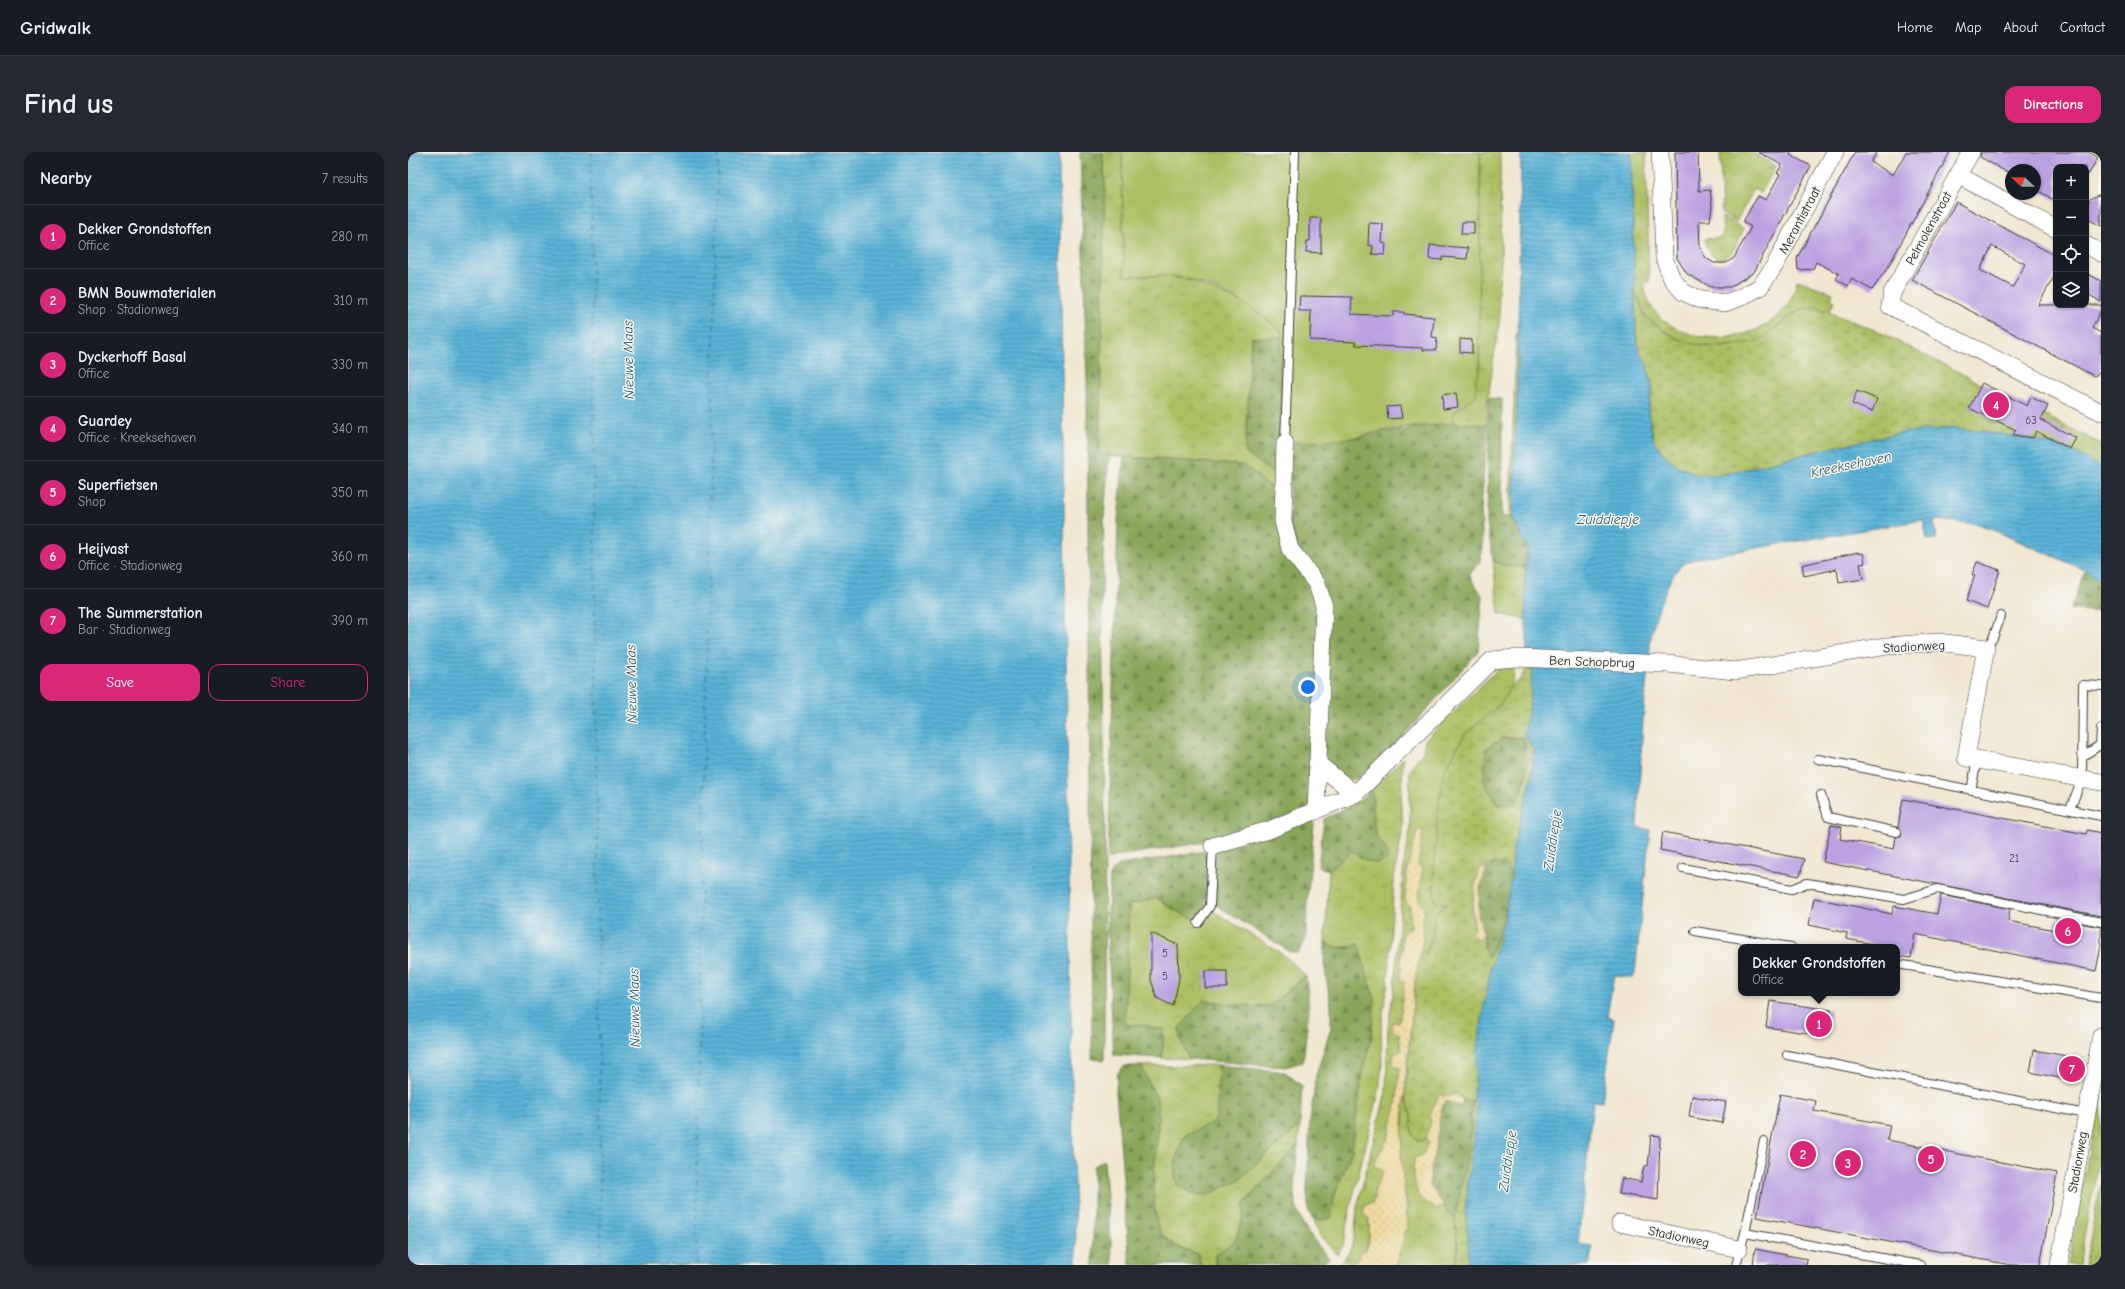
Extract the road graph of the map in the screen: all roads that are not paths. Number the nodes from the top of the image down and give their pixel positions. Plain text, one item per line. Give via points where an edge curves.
1 (1295, 152) edge
2 (1660, 152) edge
3 (1835, 152) edge
4 (1971, 152) edge
5 (1958, 175) junction
6 (2053, 227) edge
7 (2089, 247) edge
8 (2101, 253) edge
9 (2101, 412) edge
10 (1285, 443) joint
11 (2001, 616) dead end
12 (1986, 648) junction
13 (1668, 664) joint
14 (2101, 686) edge
15 (2101, 729) edge
16 (2083, 756) junction
17 (1818, 759) dead end
18 (1977, 760) junction
19 (1317, 763) junction
20 (2082, 779) junction
21 (2101, 782) edge
22 (1971, 790) junction
23 (1355, 794) junction
24 (1821, 795) dead end
25 (2070, 809) junction
26 (1316, 811) junction
27 (2101, 816) edge
28 (1897, 832) dead end
29 (1213, 846) joint
30 (1683, 868) dead end
31 (2101, 922) edge
32 (1198, 923) dead end
33 (1695, 931) dead end
34 (1773, 944) edge
35 (1900, 964) edge
36 (2101, 998) edge
37 (2101, 1036) edge
38 (1786, 1055) dead end
39 (2086, 1114) junction
40 (1764, 1141) dead end
41 (1620, 1223) dead end
42 (1744, 1233) junction
43 (1737, 1257) edge
44 (1920, 1265) edge
45 (2059, 1265) edge

1 - 10 lane
2 - 3 street, Merantistraat via 1664,258 1672,279 1683,292 1701,300 1725,303 1760,287 1775,265
4 - 5 street, Pelmolenstraat
5 - 6 street
5 - 9 street, Pelmolenstraat via 1892,293 1890,306
7 - 8 street
10 - 19 street via 1283,521 1290,549 1316,584 1324,606
11 - 12 lane via 1993,638
12 - 13 street, Stadionweg via 1938,642 1887,646 1735,671
12 - 18 street via 1966,758
13 - 23 street, Ben Schopbrug via 1516,658 1492,660
14 - 16 lane via 2083,685
15 - 16 lane via 2100,745
16 - 20 lane
17 - 22 lane
18 - 20 street
18 - 22 lane
19 - 23 street
19 - 26 street
20 - 21 street
20 - 25 lane
22 - 25 lane
23 - 26 street
24 - 28 lane via 1828,817
25 - 27 lane
26 - 29 street via 1269,830
29 - 32 lane via 1210,906
30 - 31 lane via 1792,889 1807,883 1904,899 1937,889
33 - 34 lane
35 - 36 lane
37 - 39 street, Stadionweg
38 - 39 lane
39 - 45 street, Stadionweg
40 - 42 lane, Stadionweg
41 - 43 street, Stadionweg
42 - 43 lane, Stadionweg
42 - 44 lane

